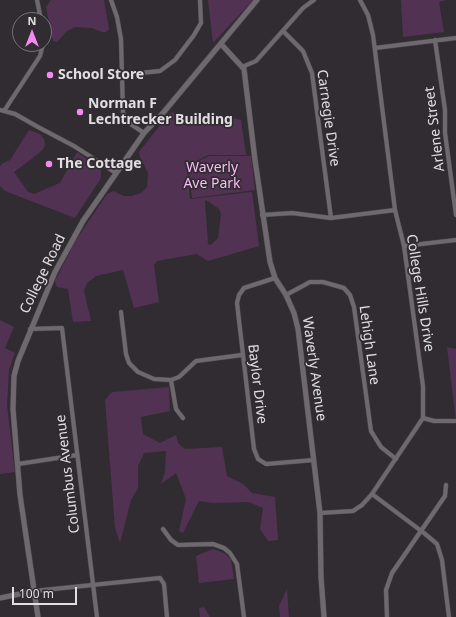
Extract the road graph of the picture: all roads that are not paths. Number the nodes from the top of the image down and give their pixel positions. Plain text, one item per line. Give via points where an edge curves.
1 (37, 0) edge
2 (111, 0) edge
3 (200, 0) edge
4 (257, 0) edge
5 (314, 0) edge
6 (360, 0) edge
7 (39, 12) edge
8 (283, 31) junction
9 (456, 38) edge
10 (435, 40) junction
11 (221, 44) junction
12 (375, 48) junction
13 (41, 52) edge
14 (242, 67) junction
15 (121, 75) junction
16 (2, 110) edge
17 (144, 133) junction
18 (116, 173) junction
19 (395, 210) junction
20 (262, 215) junction
21 (456, 215) edge
22 (331, 218) junction
23 (456, 240) edge
24 (404, 246) junction
25 (275, 278) junction
26 (286, 295) junction
27 (121, 312) dead end
28 (30, 329) junction
29 (242, 355) junction
30 (171, 380) junction
31 (183, 418) dead end
32 (423, 418) junction
33 (455, 421) edge
34 (77, 456) junction
35 (396, 459) junction
36 (314, 460) junction
37 (18, 464) junction
38 (446, 485) dead end
39 (372, 494) junction
40 (320, 513) junction
41 (163, 529) dead end
42 (421, 530) junction
43 (93, 586) junction
44 (34, 591) junction
45 (0, 598) edge
46 (38, 617) edge
47 (96, 617) edge
48 (168, 617) edge
49 (244, 617) edge
50 (324, 617) edge
51 (387, 617) edge
52 (449, 617) edge

1 - 7 street
2 - 15 street via 121,39
3 - 15 street via 201,23 175,60 160,71
4 - 11 street, College Road
5 - 8 street via 303,8
6 - 12 street, College Hills Drive via 368,15
8 - 14 street via 256,60
8 - 22 street, Carnegie Drive via 303,51 312,73
9 - 10 street
10 - 12 street
10 - 21 street, Arlene Street
11 - 14 street
11 - 17 street, College Road
12 - 19 street, College Hills Drive
13 - 16 street
14 - 20 street, Waverly Avenue
15 - 17 street via 123,113 129,123
16 - 18 street via 15,114
17 - 18 street, College Road
18 - 28 street, College Road via 83,221 55,272
19 - 22 street
19 - 24 street, College Hills Drive
20 - 22 street via 292,213
20 - 25 street, Waverly Avenue
23 - 24 street
24 - 32 street, College Hills Drive via 423,386
25 - 26 street, Waverly Avenue
25 - 29 street, Baylor Drive via 244,288 239,295 236,311
26 - 35 street, Lehigh Lane via 310,282 324,282 344,288 350,295 354,307 371,432 381,447
26 - 36 street, Waverly Avenue via 298,329
27 - 30 street via 126,354 132,366 138,372 154,379
28 - 34 street, Columbus Avenue via 62,328
28 - 37 street, College Road via 13,382
29 - 30 street via 196,362 182,375
29 - 36 street, Baylor Drive via 254,449 258,459 269,465
30 - 31 street via 176,408
32 - 33 street
32 - 35 street
34 - 37 street
34 - 43 street, Columbus Avenue
35 - 39 street
36 - 40 street, Waverly Avenue
37 - 44 street, College Road
38 - 42 street via 445,496
39 - 40 street via 353,511
39 - 42 street
40 - 50 street, Waverly Avenue
41 - 49 street via 170,540 178,545 213,544 230,553 237,564
42 - 51 street via 392,573 386,590
42 - 52 street via 440,550
43 - 44 street
43 - 47 street, Columbus Avenue
43 - 48 street via 155,577 164,584
44 - 45 street
44 - 46 street, College Road

